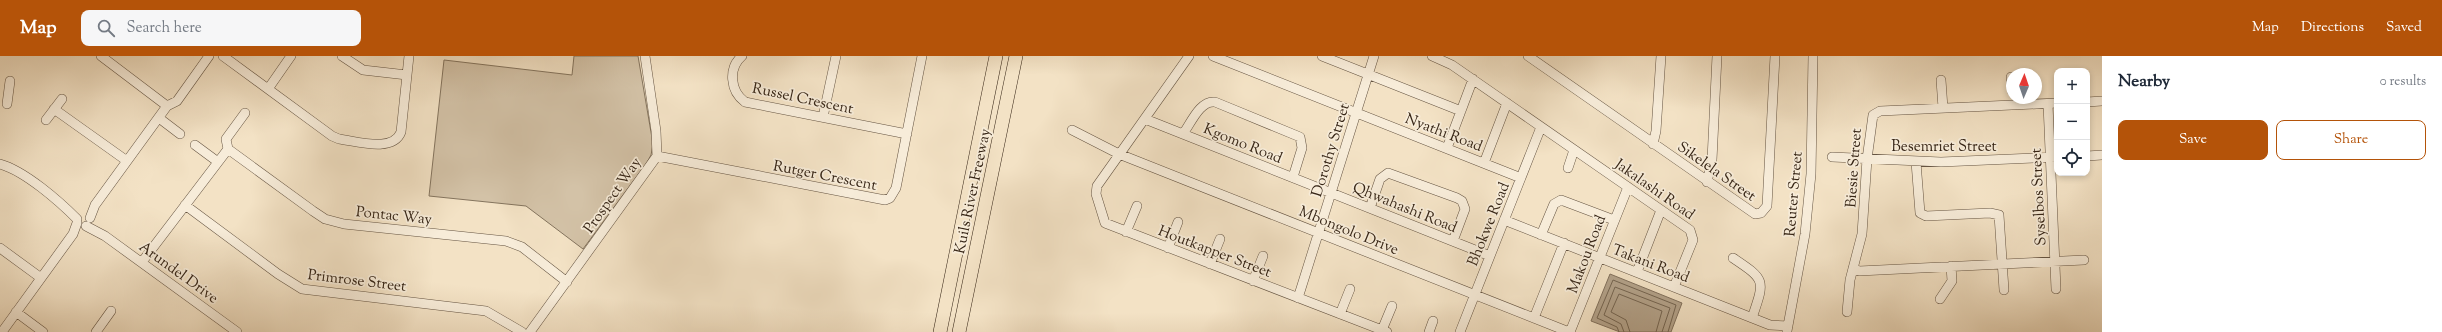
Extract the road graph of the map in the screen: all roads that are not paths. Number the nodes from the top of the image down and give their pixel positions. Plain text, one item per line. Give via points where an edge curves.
1 (101, 56) edge
2 (209, 56) edge
3 (223, 56) edge
4 (291, 56) edge
5 (342, 56) edge
6 (409, 56) edge
7 (644, 56) edge
8 (742, 56) edge
9 (836, 56) edge
10 (922, 56) edge
11 (996, 56) edge
12 (1016, 56) edge
13 (1189, 56) edge
14 (1213, 56) edge
15 (1322, 56) edge
16 (1374, 56) edge
17 (1432, 56) edge
18 (1528, 56) edge
19 (1661, 56) edge
20 (1718, 56) edge
21 (1775, 56) edge
22 (1813, 56) edge
23 (1368, 74) junction
24 (407, 75) junction
25 (1473, 79) junction
26 (1942, 80) dead end
27 (10, 81) dead end
28 (268, 89) junction
29 (4, 90) edge
30 (62, 99) dead end
31 (2102, 101) edge
32 (2090, 102) edge
33 (1507, 103) junction
34 (2006, 103) edge
35 (2042, 103) edge
36 (2052, 103) edge
37 (7, 104) dead end
38 (167, 106) junction
39 (1943, 108) junction
40 (54, 109) junction
41 (1461, 111) junction
42 (1356, 112) junction
43 (245, 113) dead end
44 (823, 117) junction
45 (159, 118) junction
46 (1145, 118) junction
47 (46, 120) dead end
48 (1541, 127) junction
49 (1072, 130) dead end
50 (180, 134) dead end
51 (907, 134) junction
52 (1183, 134) junction
53 (1653, 144) junction
54 (194, 145) dead end
55 (1447, 148) junction
56 (228, 149) junction
57 (1574, 150) junction
58 (1119, 154) junction
59 (2102, 155) edge
60 (657, 156) junction
61 (2090, 156) edge
62 (1832, 157) dead end
63 (2054, 157) edge
64 (1867, 159) junction
65 (127, 161) junction
66 (218, 162) junction
67 (1484, 162) junction
68 (1916, 162) junction
69 (0, 164) edge
70 (1568, 168) dead end
71 (2054, 176) edge
72 (1293, 177) junction
73 (1521, 178) junction
74 (1707, 182) junction
75 (1628, 187) junction
76 (1332, 193) junction
77 (185, 205) junction
78 (1137, 206) dead end
79 (1370, 208) junction
80 (1661, 210) junction
81 (84, 220) junction
82 (1504, 220) junction
83 (1614, 220) junction
84 (1178, 222) dead end
85 (1126, 232) junction
86 (1319, 233) junction
87 (1541, 235) junction
88 (1220, 239) dead end
89 (1453, 241) junction
90 (1564, 244) junction
91 (0, 248) edge
92 (1168, 248) junction
93 (1263, 256) dead end
94 (1490, 256) junction
95 (1599, 258) junction
96 (1733, 258) dead end
97 (2084, 260) dead end
98 (142, 262) junction
99 (2055, 262) junction
100 (1210, 264) junction
101 (2002, 264) junction
102 (1951, 266) junction
103 (1853, 268) junction
104 (1637, 272) junction
105 (41, 278) junction
106 (1254, 281) junction
107 (567, 282) junction
108 (1674, 287) junction
109 (1350, 289) dead end
110 (2056, 289) dead end
111 (2004, 290) dead end
112 (1475, 295) junction
113 (1298, 298) junction
114 (1940, 299) dead end
115 (1392, 306) dead end
116 (111, 311) dead end
117 (16, 312) junction
118 (1847, 312) dead end
119 (1340, 314) junction
120 (1534, 318) junction
121 (1752, 318) junction
122 (1433, 321) dead end
123 (1787, 329) edge
124 (1385, 331) edge
125 (2, 332) edge
126 (43, 332) edge
127 (96, 332) edge
128 (237, 332) edge
129 (522, 332) edge
130 (530, 332) edge
131 (940, 332) edge
132 (960, 332) edge
133 (1429, 332) edge
134 (1460, 332) edge
135 (1570, 332) edge

1 - 38 street
2 - 38 street via 177,100
3 - 28 street
4 - 28 street
5 - 24 street via 363,70
6 - 24 street
7 - 60 street, Prospect Way via 656,132
8 - 44 street, Russel Crescent via 737,60 733,74 734,87 745,102
9 - 44 street
10 - 51 street, Rutger Crescent
11 - 131 highway, Kuils River Freeway
12 - 132 highway, Kuils River Freeway
13 - 46 street
14 - 42 street, Nyathi Road
15 - 23 street
16 - 23 street, Dorothy Street
17 - 25 street, Jakalashi Road
18 - 53 street, Sikelela Street
19 - 53 street
20 - 74 street via 1712,160
21 - 74 street, Sikelela Street via 1766,209 1758,214 1752,213
22 - 123 street, Reuter Street via 1810,181 1805,234
23 - 41 street
23 - 42 street, Dorothy Street
24 - 28 street via 401,132 397,139 387,144 335,138
25 - 33 street, Jakalashi Road
25 - 41 street
26 - 39 street
27 - 29 street
29 - 37 street
30 - 40 street
31 - 32 street
33 - 48 street, Jakalashi Road
33 - 67 street
34 - 39 street, Biesie Street
35 - 36 street, Biesie Street
36 - 63 street, Syselbos Street
38 - 45 street
39 - 64 street, Biesie Street via 1875,113 1870,120
40 - 47 street
40 - 65 street
41 - 55 street
42 - 55 street, Nyathi Road
42 - 76 street, Dorothy Street
43 - 56 street via 226,139
44 - 51 street, Russel Crescent
45 - 50 street
45 - 65 street
46 - 52 street, Kgomo Road
46 - 58 street
48 - 57 street, Jakalashi Road
48 - 73 street, Bhokwe Road
49 - 58 street, Mbongolo Drive
51 - 60 street, Rutger Crescent via 894,193 885,200
52 - 72 street, Kgomo Road
52 - 72 street via 1203,105 1208,102 1218,103 1300,137 1302,148
53 - 74 street, Sikelela Street
54 - 66 street
55 - 67 street, Nyathi Road
56 - 66 street
56 - 107 street, Pontac Way via 324,219 344,224 506,241 522,247
57 - 70 street
57 - 75 street, Jakalashi Road
58 - 85 street, Houtkapper Street via 1098,184 1096,194 1104,223
58 - 86 street, Mbongolo Drive
59 - 61 street
60 - 107 street, Prospect Way
62 - 64 street, Besemriet Street
63 - 68 street, Besemriet Street
64 - 68 street, Besemriet Street
64 - 103 street, Biesie Street via 1862,234
65 - 81 street
66 - 77 street
67 - 73 street, Nyathi Road
68 - 101 street via 1920,213 1926,216 1990,213 1999,215
69 - 81 street, Arundel Drive via 16,171
71 - 99 street, Syselbos Street
72 - 76 street, Kgomo Road
73 - 82 street, Bhokwe Road
75 - 80 street, Jakalashi Road
75 - 83 street, Makou Road
76 - 79 street, Qhwahashi Road
76 - 86 street, Dorothy Street
77 - 98 street
77 - 129 street, Primrose Street via 302,289 486,310
78 - 85 street
79 - 89 street, Qhwahashi Road
79 - 89 street via 1380,179 1388,173 1456,198 1462,201 1465,209
80 - 104 street
80 - 108 street, Jakalashi Road via 1688,229 1693,238
81 - 98 street, Arundel Drive
81 - 105 street
82 - 87 street, Takani Road
82 - 94 street, Bhokwe Road
83 - 87 street via 1561,200 1554,204
83 - 95 street, Makou Road
84 - 92 street
85 - 92 street, Houtkapper Street
86 - 112 street, Mbongolo Drive
86 - 113 street, Dorothy Street
87 - 90 street, Takani Road
88 - 100 street
89 - 94 street, Qhwahashi Road
90 - 95 street, Takani Road
90 - 120 street
91 - 105 street
92 - 100 street, Houtkapper Street
93 - 106 street
94 - 112 street, Bhokwe Road
95 - 104 street, Takani Road
95 - 135 street, Makou Road
96 - 121 street via 1755,273 1760,280 1759,296
97 - 99 street
98 - 128 street, Arundel Drive
99 - 101 street
99 - 110 street, Syselbos Street
100 - 106 street, Houtkapper Street
101 - 102 street
101 - 111 street
102 - 103 street via 1859,271
102 - 114 street via 1952,281
103 - 118 street, Biesie Street
104 - 108 street, Takani Road
105 - 117 street
106 - 113 street, Houtkapper Street
107 - 130 street, Prospect Way
108 - 121 street, Takani Road
109 - 119 street
112 - 120 street, Mbongolo Drive
112 - 134 street, Bhokwe Road
113 - 119 street, Houtkapper Street
115 - 124 street
116 - 127 street
117 - 125 street
117 - 126 street
119 - 124 street, Houtkapper Street
120 - 135 street, Mbongolo Drive
121 - 123 street, Takani Road
122 - 133 street

